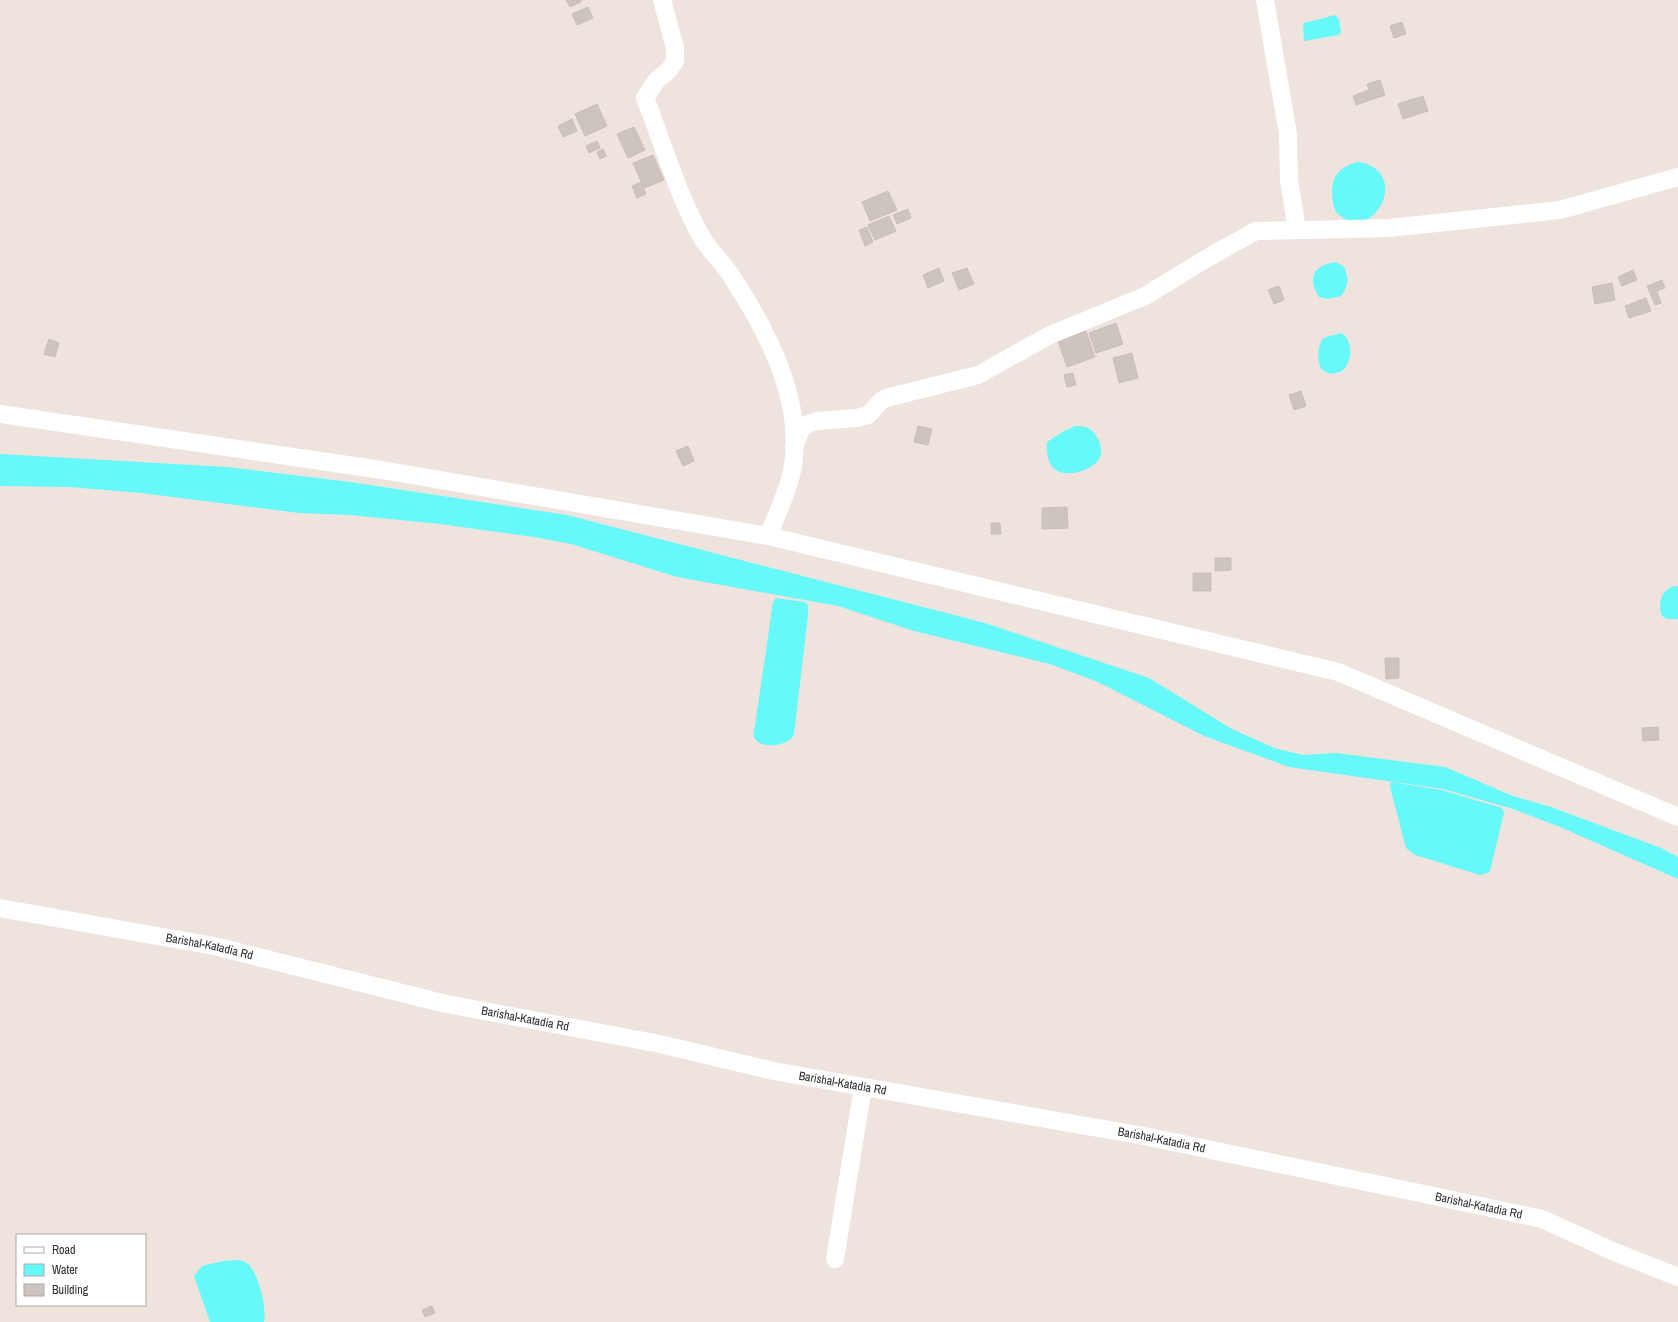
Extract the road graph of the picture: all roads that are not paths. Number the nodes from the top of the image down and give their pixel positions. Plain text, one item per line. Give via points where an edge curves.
1 (662, 0) edge
2 (1265, 0) edge
3 (1678, 177) edge
4 (1297, 230) junction
5 (0, 414) edge
6 (794, 447) junction
7 (768, 536) junction
8 (1678, 817) edge
9 (0, 908) edge
10 (863, 1087) junction
11 (835, 1259) dead end
12 (1678, 1277) edge

1 - 6 street via 675,61 645,98 691,216 705,242 734,281 770,343 783,374 794,424
2 - 4 street via 1288,134 1289,180
3 - 4 street via 1560,210 1389,228
4 - 6 street via 1256,231 1209,256 1145,296 1048,336 978,375 886,398 868,415 806,424 801,429
5 - 7 street via 382,470
6 - 7 street via 789,482
7 - 8 street via 1338,672
9 - 10 street, Barishal-Katadia Rd via 214,946 442,1002 660,1044 773,1072
10 - 11 street
10 - 12 street, Barishal-Katadia Rd via 1144,1136 1542,1220 1617,1254

